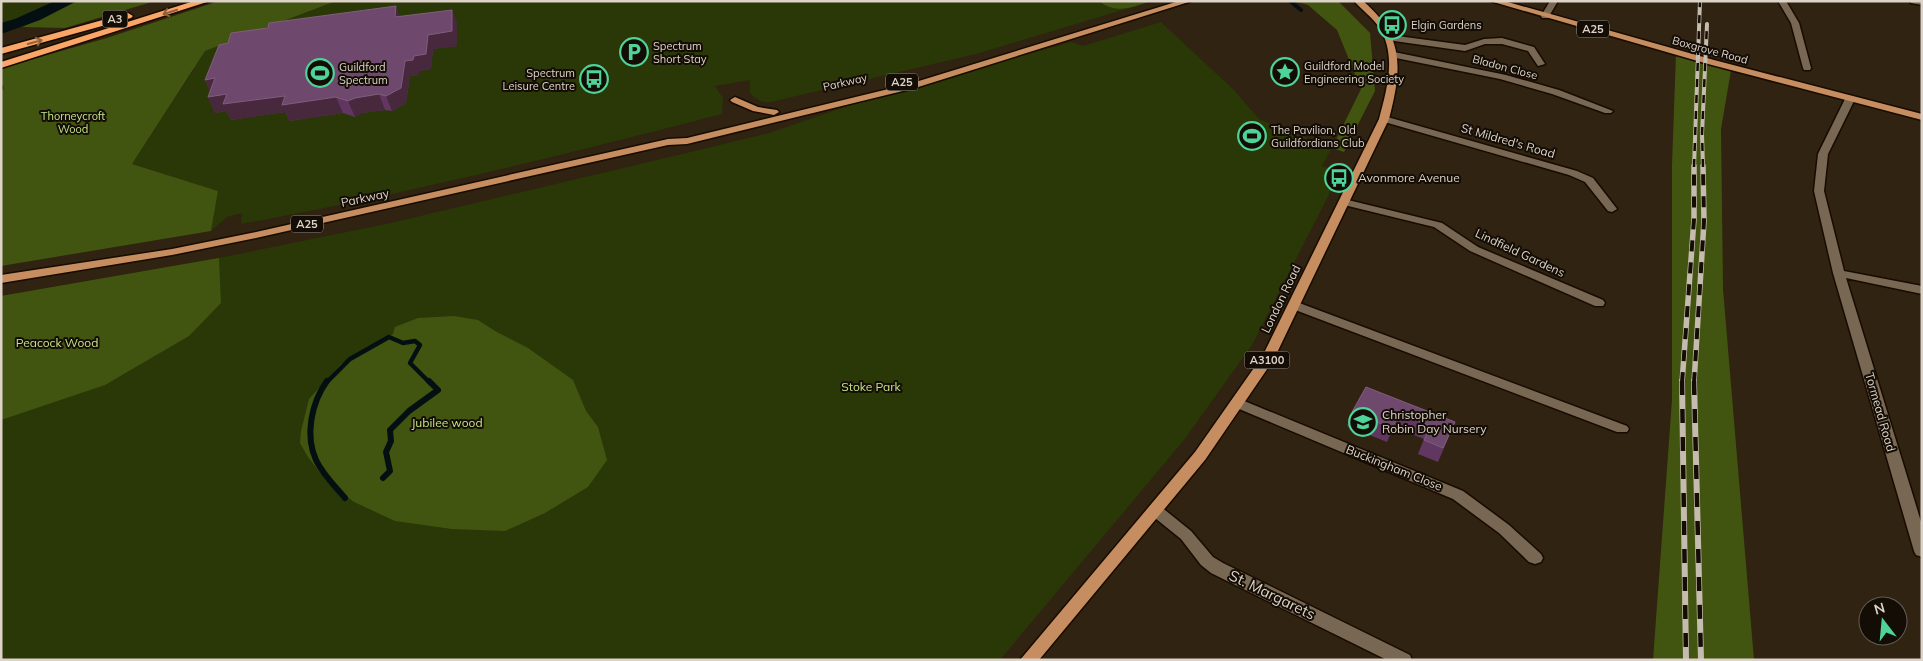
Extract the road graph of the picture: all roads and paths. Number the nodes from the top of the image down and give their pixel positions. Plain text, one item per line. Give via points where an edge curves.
1 (174, 1) edge
2 (205, 1) edge
3 (1188, 1) edge
4 (1358, 1) edge
5 (1494, 1) edge
6 (1554, 1) edge
7 (1782, 1) edge
8 (1914, 1) edge
9 (1922, 3) edge
10 (1368, 5) edge
11 (1545, 16) junction
12 (1390, 38) junction
13 (1029, 50) junction
14 (1, 51) edge
15 (18, 54) junction
16 (1394, 55) junction
17 (1, 63) edge
18 (1541, 64) dead end
19 (1807, 68) dead end
20 (1850, 99) junction
21 (735, 100) dead end
22 (1608, 111) dead end
23 (774, 112) junction
24 (1922, 117) edge
25 (1384, 118) junction
26 (668, 142) junction
27 (1344, 202) junction
28 (1612, 209) dead end
29 (1839, 273) junction
30 (3, 279) edge
31 (1922, 290) edge
32 (1599, 303) dead end
33 (1294, 305) junction
34 (1236, 403) junction
35 (1622, 429) dead end
36 (1155, 510) junction
37 (1922, 551) edge
38 (1535, 558) dead end
39 (1028, 660) edge
40 (1404, 660) edge

15 -> 1 highway, A3 via 55,36
2 -> 15 highway, A3 via 136,24
3 - 13 main road, Parkway / A25
4 - 10 main road, London Road / A3100
5 - 11 main road, Boxgrove Road / A25
6 - 11 street
7 - 19 street via 1794,23
8 - 9 street
10 - 12 main road, London Road / A3100
11 - 20 main road, Boxgrove Road / A25
12 - 16 main road, London Road / A3100
12 - 18 street via 1461,48 1502,41 1531,49
13 - 23 main road, Parkway / A25
13 - 26 main road, Parkway / A25 via 912,86 687,141
14 - 15 highway, A3
15 - 17 highway
16 - 22 street, Bladon Close via 1502,76
16 - 25 main road, London Road / A3100 via 1392,92
20 - 24 main road, Boxgrove Road
20 - 29 street, Tormead Road via 1831,134 1820,167 1819,191
21 - 23 main road
23 - 26 main road, Parkway / A25 via 682,134
25 - 27 main road, London Road / A3100
25 - 28 street, St Mildred's Road via 1573,172 1589,180
26 - 30 main road, Parkway / A25 via 256,235
27 - 32 street, Lindfield Gardens via 1438,225 1481,252
27 - 33 main road, London Road / A3100
29 - 31 street
29 - 37 street, Tormead Road
33 - 34 main road, London Road / A3100 via 1269,356
33 - 35 street
34 - 36 main road, London Road / A3100 via 1200,456
34 - 38 street, Buckingham Close via 1458,494 1504,528
36 - 39 main road, London Road / A3100
36 - 40 street, St. Margarets via 1186,535 1217,568

